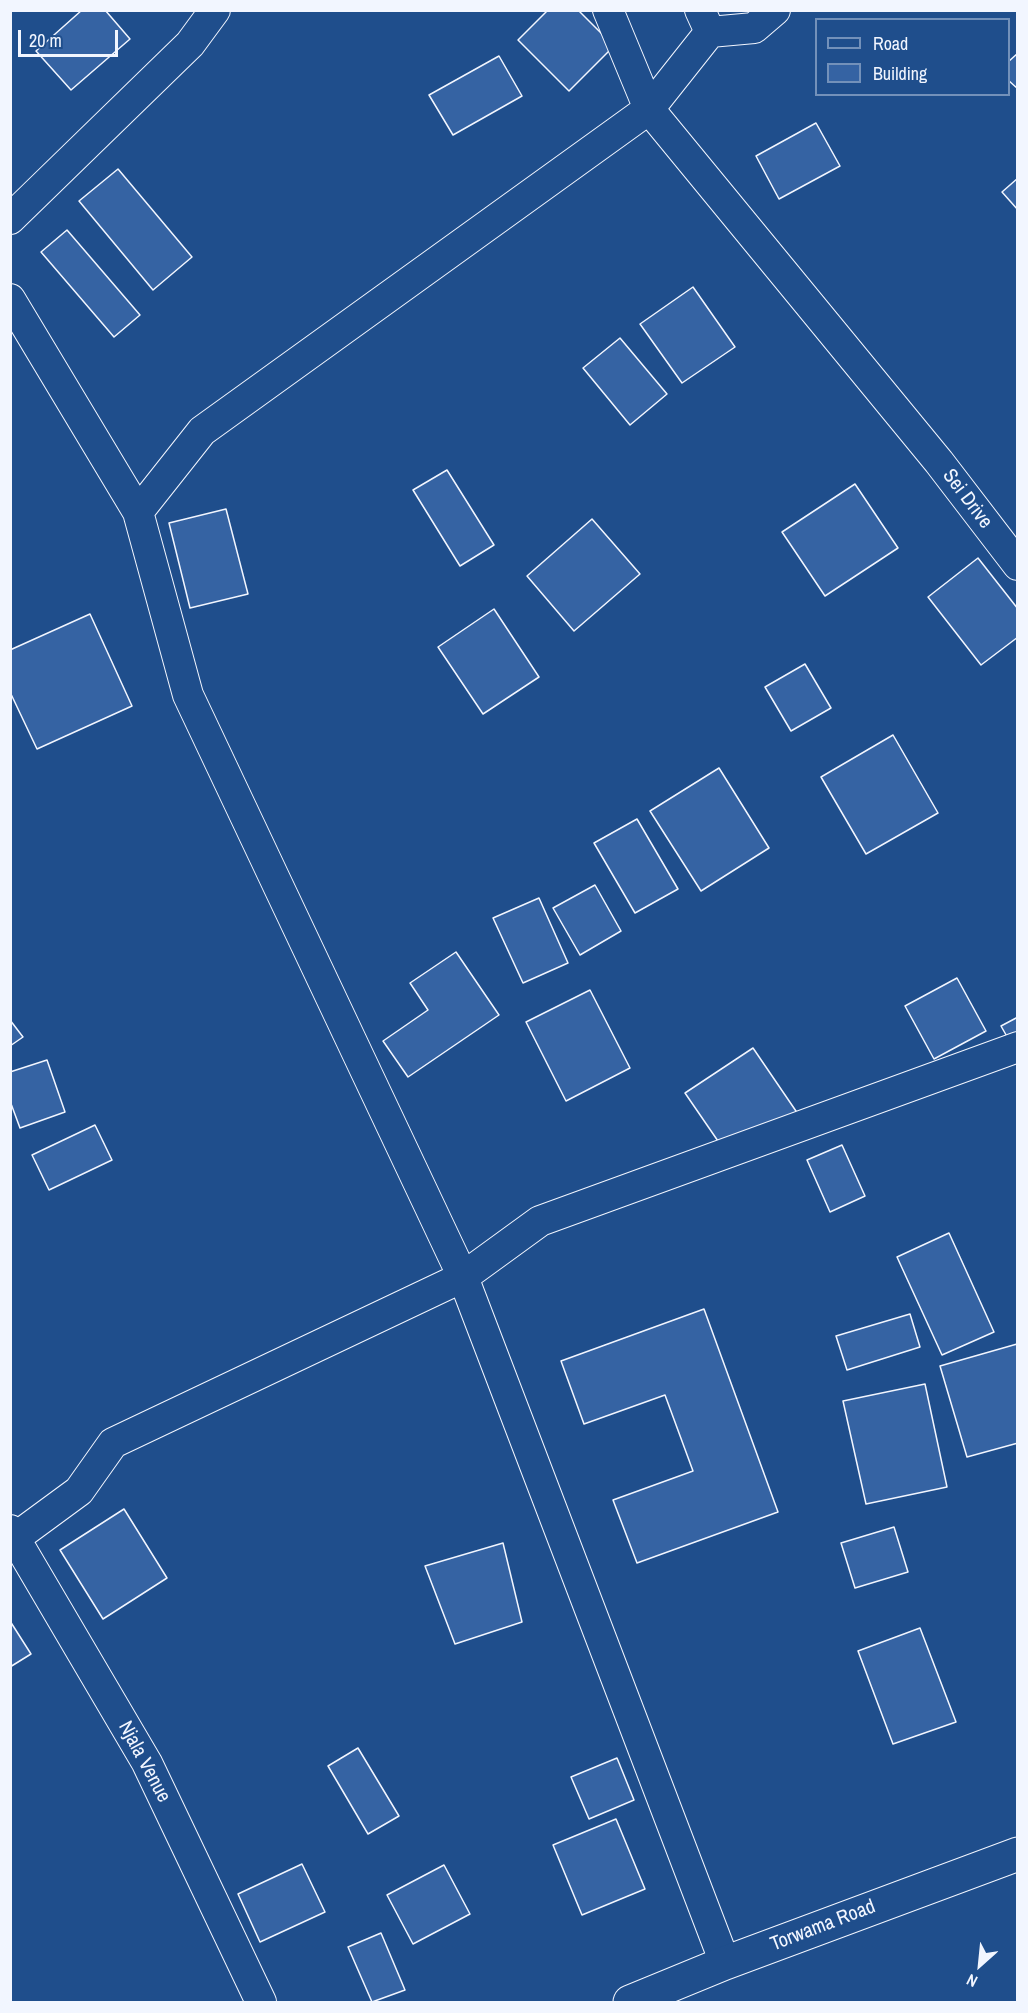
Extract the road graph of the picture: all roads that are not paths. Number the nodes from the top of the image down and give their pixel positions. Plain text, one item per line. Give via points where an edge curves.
1 (215, 10) edge
2 (608, 10) edge
3 (775, 10) edge
4 (705, 21) edge
5 (649, 109) junction
6 (10, 219) edge
7 (10, 298) edge
8 (138, 512) junction
9 (1017, 565) edge
10 (1017, 1047) edge
11 (463, 1277) junction
12 (13, 1534) edge
13 (1017, 1854) edge
14 (725, 1963) junction
15 (261, 2002) edge
16 (630, 2002) edge

1 - 6 street via 190,45
2 - 5 street, Sei Drive
3 - 4 street via 754,28
4 - 5 street
5 - 8 street via 202,431
5 - 9 street, Sei Drive via 939,462
7 - 8 street
8 - 11 street via 188,695
10 - 11 street via 540,1221
11 - 12 street via 113,1443 79,1491
11 - 14 street
12 - 15 street, Njala Venue via 147,1763
13 - 14 main road, Torwama Road
14 - 16 main road, Torwama Road

